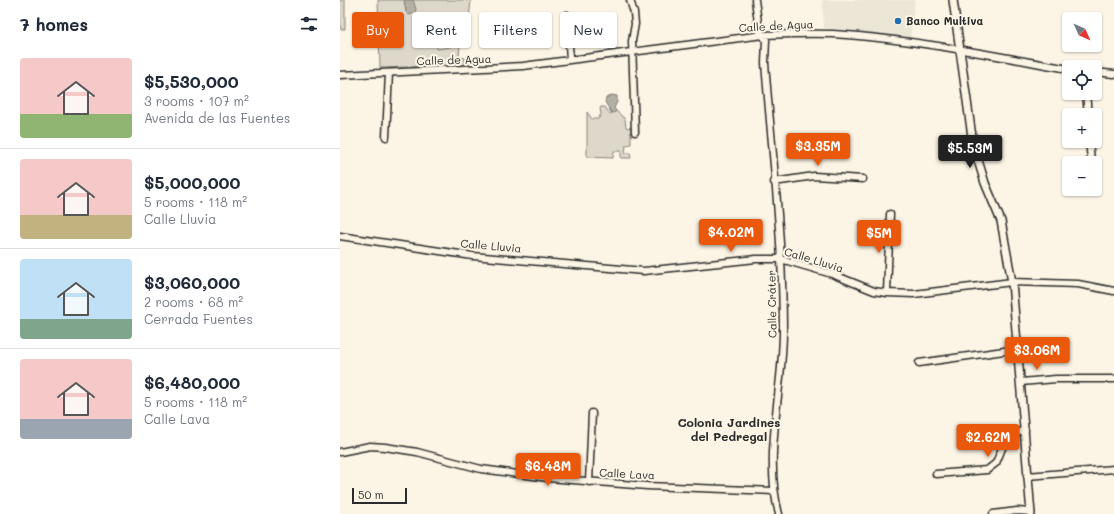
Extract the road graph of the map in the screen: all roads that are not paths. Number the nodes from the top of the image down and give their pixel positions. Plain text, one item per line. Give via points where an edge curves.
1 (630, 0) edge
2 (755, 0) edge
3 (953, 0) edge
4 (763, 35) junction
5 (569, 48) edge
6 (961, 50) junction
7 (633, 52) junction
8 (570, 60) junction
9 (1062, 68) edge
10 (389, 73) junction
11 (1102, 73) edge
12 (1114, 74) edge
13 (340, 75) edge
14 (635, 132) dead end
15 (386, 137) dead end
16 (863, 179) dead end
17 (774, 182) junction
18 (890, 214) dead end
19 (340, 236) edge
20 (781, 259) junction
21 (1012, 282) junction
22 (1114, 291) edge
23 (887, 293) junction
24 (1018, 349) junction
25 (919, 363) dead end
26 (1114, 379) edge
27 (1021, 382) junction
28 (592, 413) dead end
29 (1025, 430) junction
30 (340, 452) edge
31 (1114, 469) edge
32 (936, 474) dead end
33 (1027, 476) junction
34 (588, 482) junction
35 (773, 491) junction
36 (1031, 513) edge
37 (779, 514) edge
38 (993, 514) edge

1 - 7 street via 635,19
2 - 4 street, Calle Cráter via 759,30
3 - 6 street
4 - 6 street, Calle de Agua via 833,34
4 - 7 street, Calle de Agua
4 - 17 street, Calle Cráter via 766,40 765,62
5 - 8 street
6 - 9 street, Calle de Agua
6 - 21 street via 973,144 985,183 1001,220
7 - 8 street, Calle de Agua
7 - 14 street
8 - 10 street, Calle de Agua via 487,70
10 - 13 street, Calle de Agua
10 - 15 street
11 - 12 street
16 - 17 street via 814,176
17 - 20 street, Calle Cráter
18 - 23 street
19 - 20 street, Calle Lluvia via 473,256 644,271
20 - 23 street, Calle Lluvia via 832,274 874,291
20 - 35 street, Calle Cráter via 783,332 781,382 772,468
21 - 22 street, Calle Lluvia via 1078,284
21 - 23 street, Calle Lluvia via 914,294
21 - 24 street
24 - 25 street
24 - 27 street
26 - 27 street via 1056,378
27 - 29 street
28 - 34 street
29 - 32 street via 1008,436 996,464 987,470
29 - 33 street
30 - 34 street, Calle Lava via 370,446 385,447 417,452 481,469
31 - 33 street
33 - 36 street
34 - 35 street, Calle Lava
35 - 37 street, Calle Cráter
36 - 38 street via 1017,511

